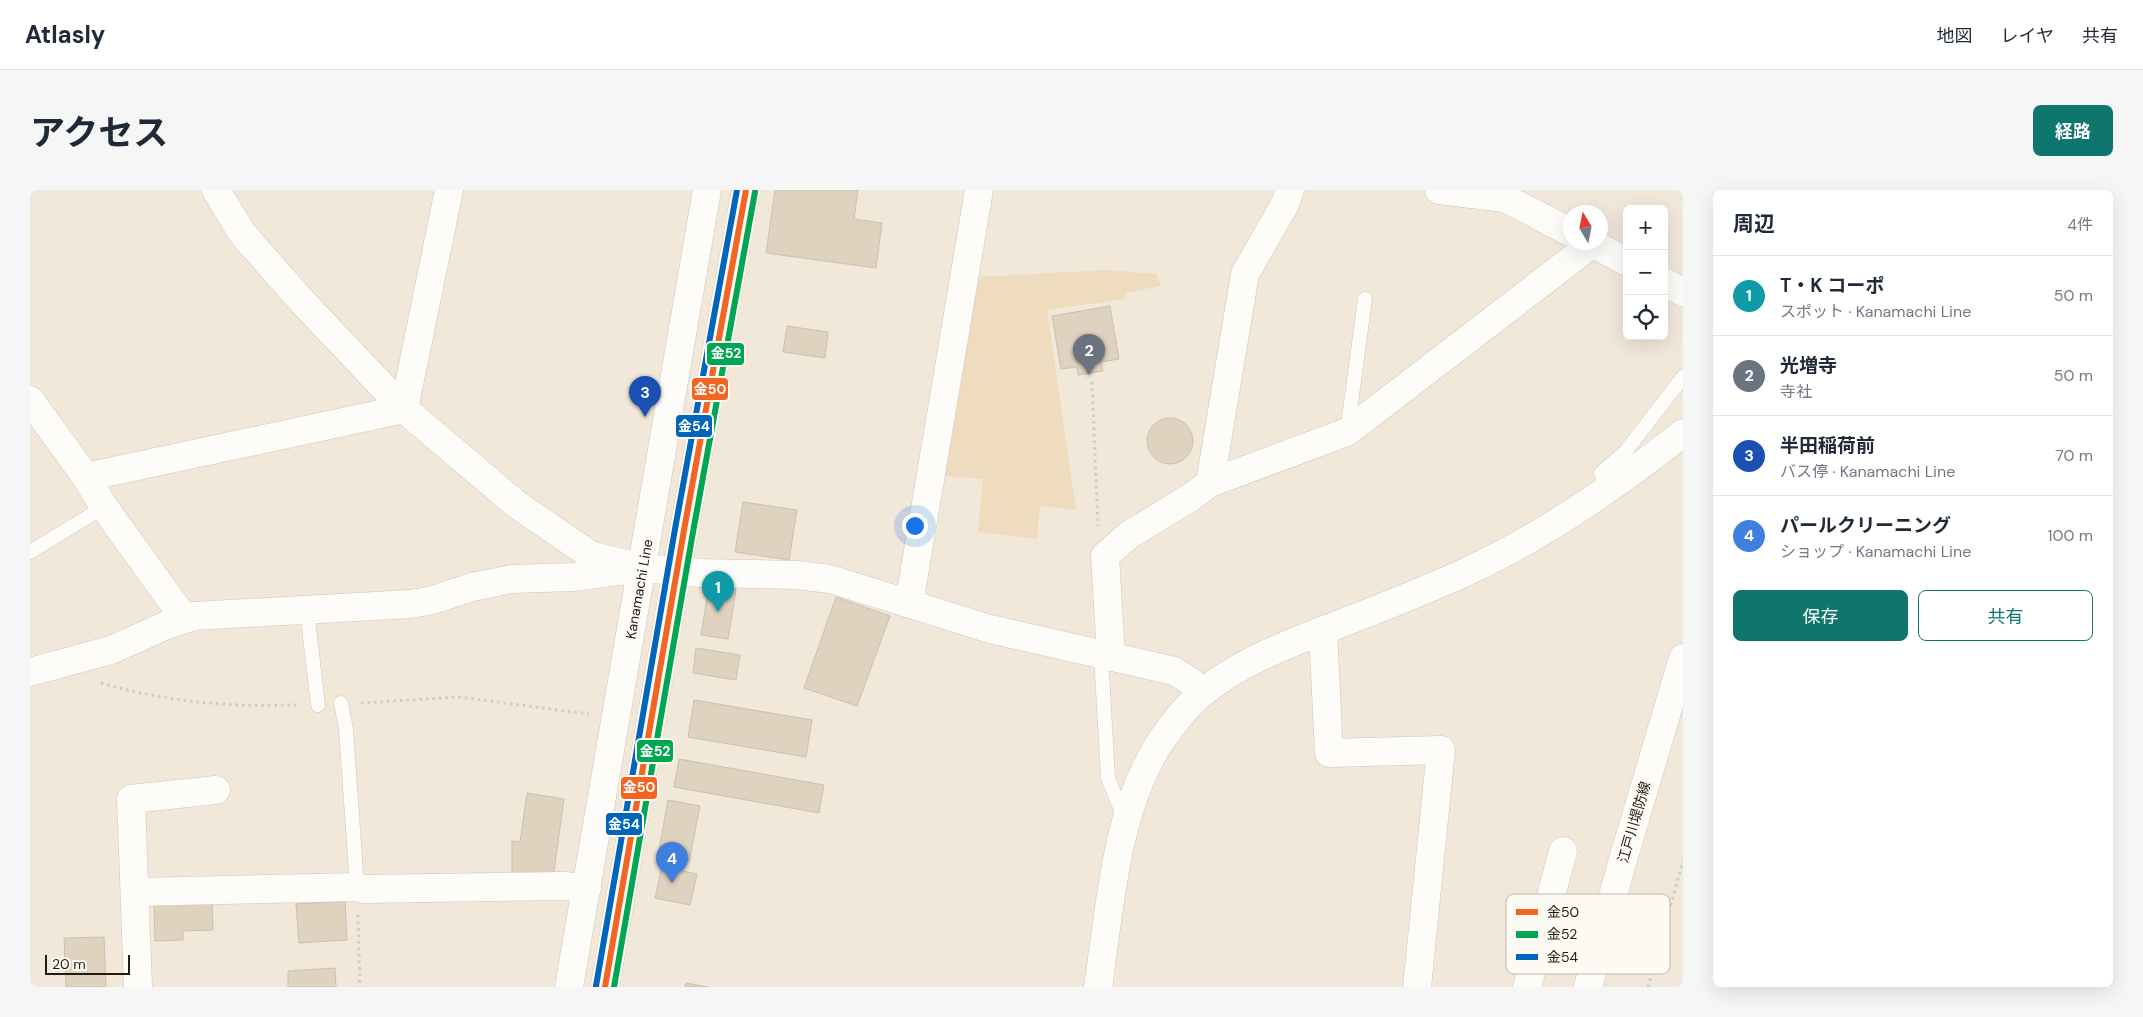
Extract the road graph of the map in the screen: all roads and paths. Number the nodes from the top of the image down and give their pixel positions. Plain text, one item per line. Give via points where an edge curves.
1 (216, 190) edge
2 (449, 190) edge
3 (707, 190) edge
4 (746, 190) edge
5 (979, 190) edge
6 (1290, 190) edge
7 (1439, 190) edge
8 (1563, 228) edge
9 (1570, 250) edge
10 (1605, 250) edge
11 (1623, 260) edge
12 (1668, 284) edge
13 (1683, 292) edge
14 (1365, 298) dead end
15 (1683, 377) edge
16 (1092, 382) dead end
17 (32, 406) edge
18 (404, 409) junction
19 (1347, 432) junction
20 (1683, 433) edge
21 (86, 477) junction
22 (1210, 483) junction
23 (1606, 489) junction
24 (104, 507) junction
25 (30, 552) edge
26 (1105, 556) junction
27 (642, 568) junction
28 (677, 570) junction
29 (909, 604) junction
30 (307, 611) junction
31 (184, 618) junction
32 (1323, 631) junction
33 (1106, 656) junction
34 (1683, 658) edge
35 (30, 672) edge
36 (1202, 693) junction
37 (341, 703) dead end
38 (318, 705) dead end
39 (216, 790) dead end
40 (1126, 820) junction
41 (1563, 850) dead end
42 (1683, 861) edge
43 (357, 887) junction
44 (587, 888) junction
45 (135, 892) junction
46 (1551, 894) edge
47 (1614, 894) edge
48 (1670, 908) edge
49 (1530, 974) edge
50 (1592, 974) edge
51 (1652, 974) edge
52 (138, 987) edge
53 (360, 987) edge
54 (569, 987) edge
55 (605, 987) edge
56 (1098, 987) edge
57 (1417, 987) edge
58 (1527, 987) edge
59 (1588, 987) edge
60 (1648, 987) edge

1 - 18 street via 242,233 298,298
2 - 18 street
3 - 27 street, Kanamachi Line
4 - 28 street
5 - 29 street
6 - 22 street via 1245,274
7 - 8 street via 1506,198
9 - 19 street
10 - 11 street
12 - 13 street
14 - 19 lane
15 - 23 lane via 1626,452 1601,474
16 - 26 path via 1096,519
17 - 21 street
18 - 21 street
18 - 27 street via 516,504 592,556
19 - 22 street
20 - 23 street
21 - 24 street
22 - 26 street via 1129,535
23 - 32 street via 1516,546 1467,572
24 - 25 lane
24 - 31 street
26 - 33 street
27 - 28 street
27 - 30 street via 472,586 434,600 411,604
27 - 44 street, Kanamachi Line
28 - 29 street via 830,579
28 - 55 street
29 - 33 street via 990,629
30 - 31 street
30 - 38 lane
31 - 35 street via 111,650
32 - 36 street via 1285,645
32 - 57 street via 1329,753 1441,750
33 - 36 street via 1174,671
33 - 40 lane via 1108,778
34 - 47 street, 江戸川堤防線
36 - 40 street via 1158,747 1137,787
37 - 43 lane via 346,729
39 - 45 street via 131,799
40 - 56 street
41 - 46 street
42 - 48 path
43 - 44 street via 364,890
43 - 45 street
43 - 53 path
44 - 54 street, Kanamachi Line
45 - 52 street
49 - 58 street
50 - 59 street, 江戸川堤防線
51 - 60 path

